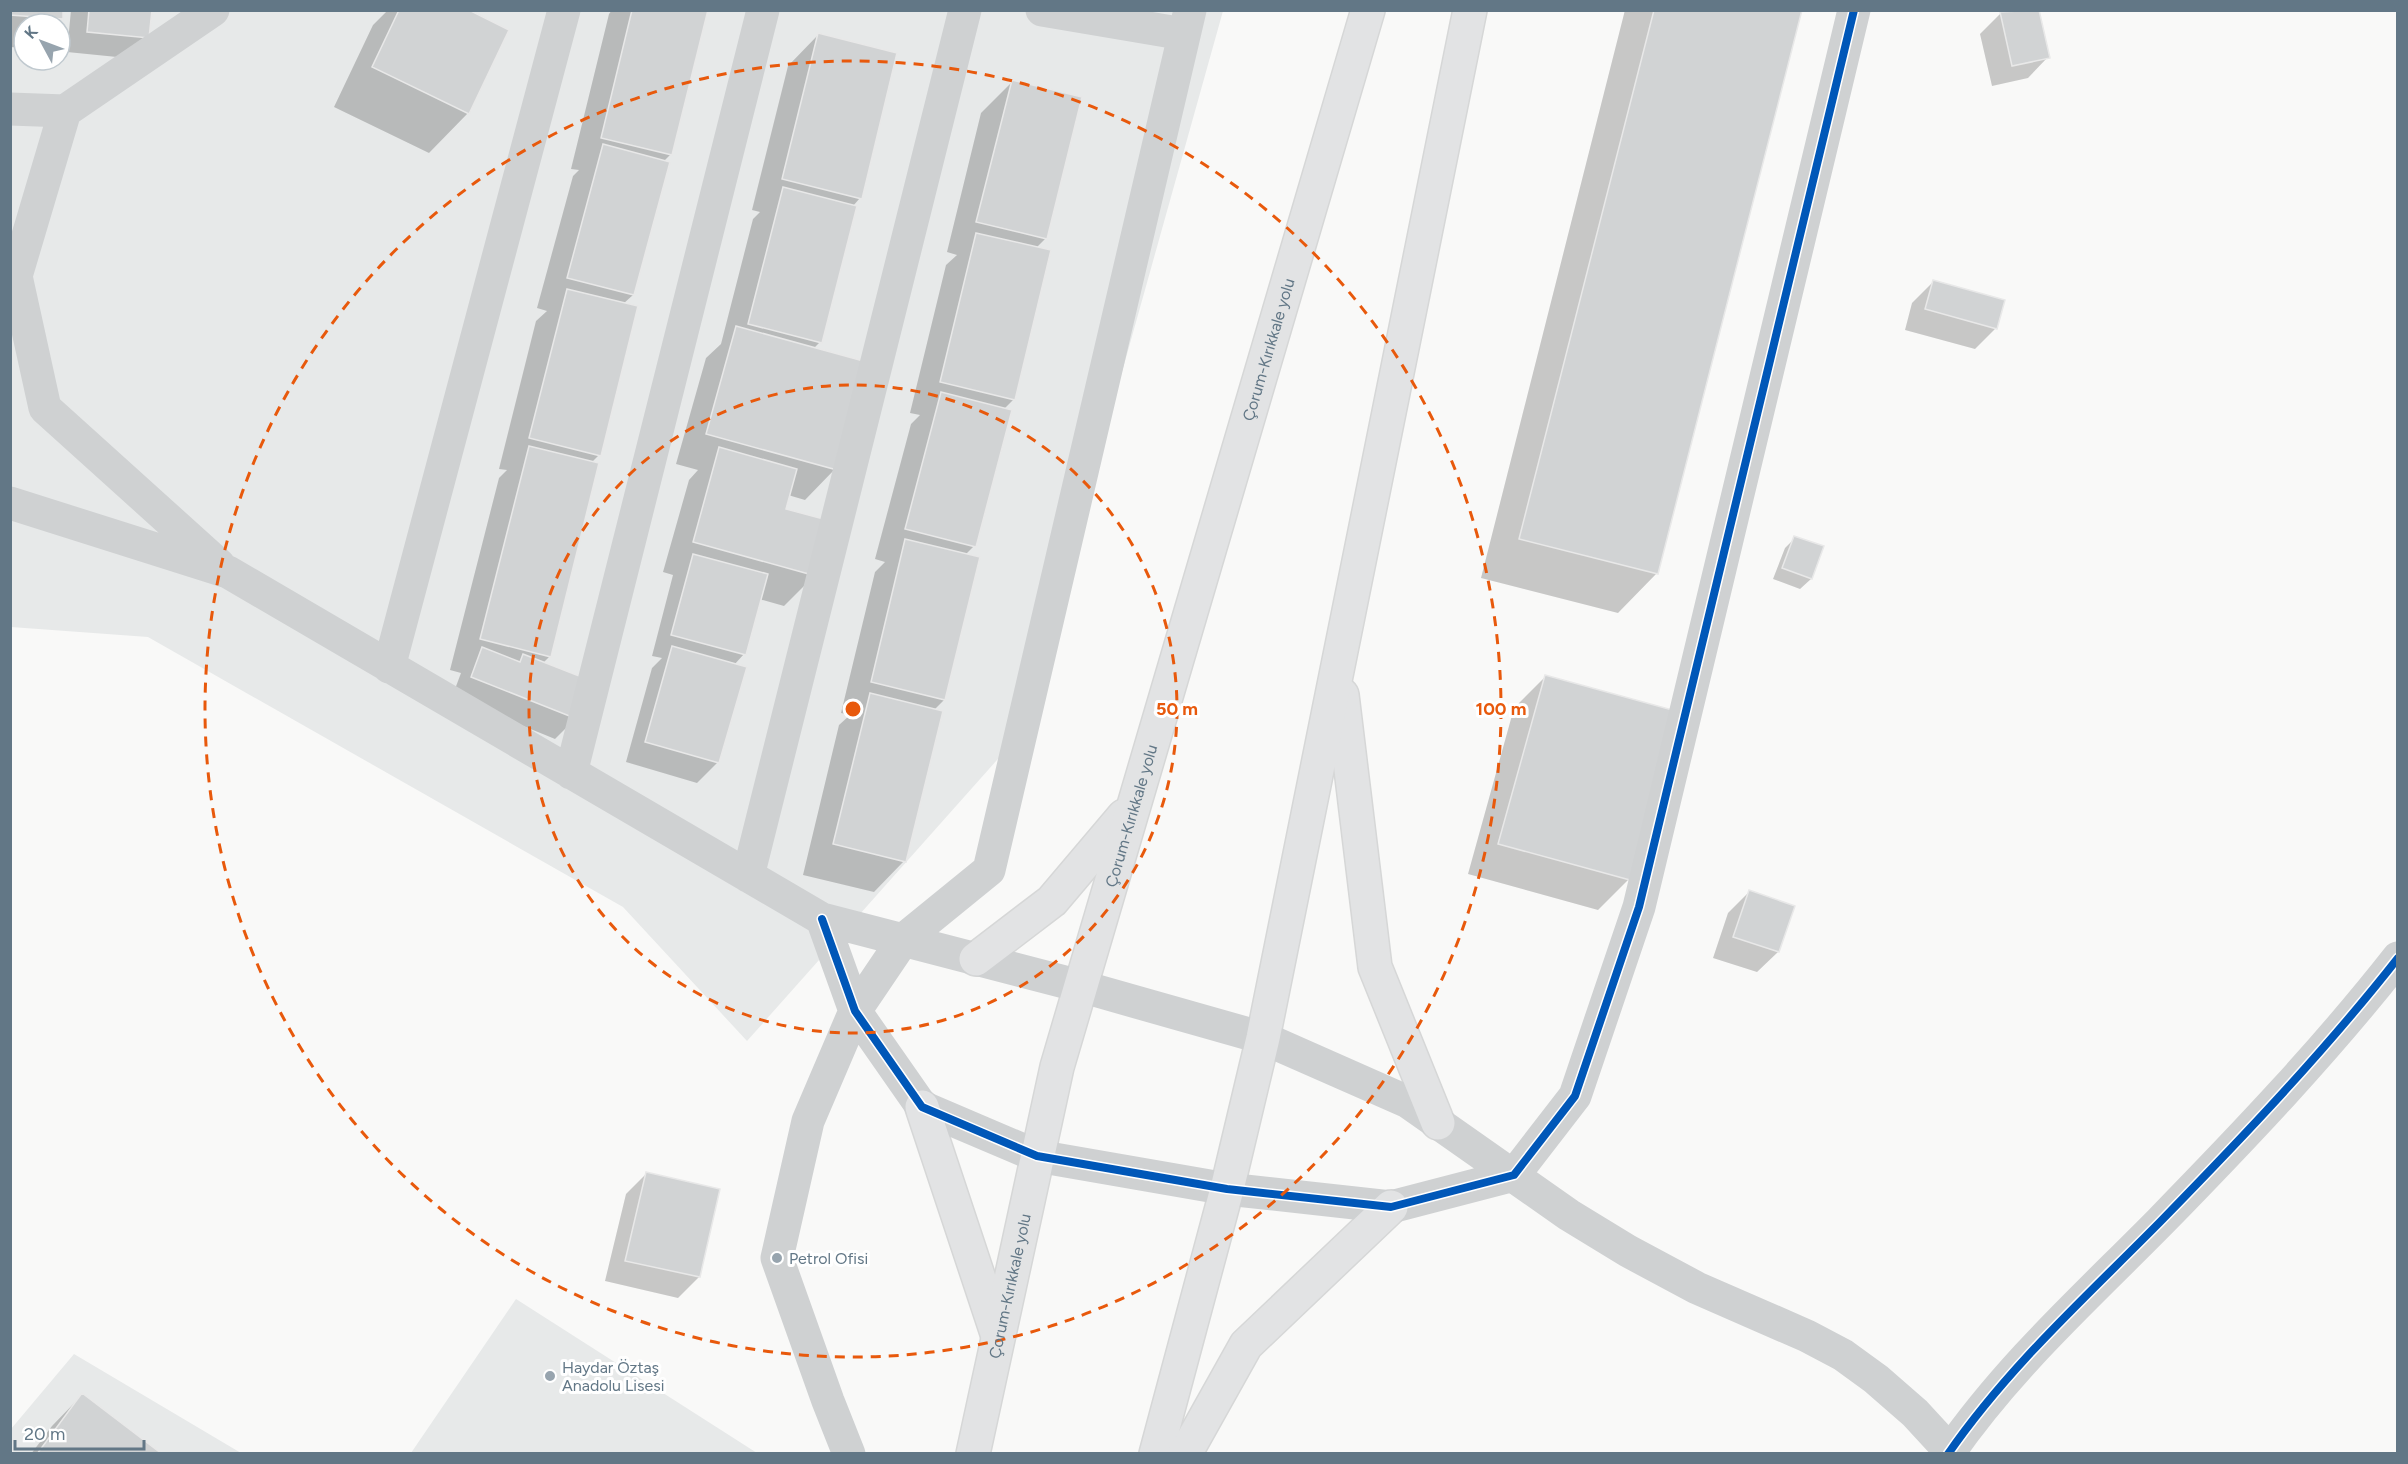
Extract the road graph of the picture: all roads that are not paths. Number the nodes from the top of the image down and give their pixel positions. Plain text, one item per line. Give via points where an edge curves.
1 (213, 10) edge
2 (564, 10) edge
3 (764, 10) edge
4 (964, 10) edge
5 (1042, 10) edge
6 (1368, 10) edge
7 (1470, 10) edge
8 (1854, 10) edge
9 (1187, 22) edge
10 (10, 109) edge
11 (65, 111) junction
12 (13, 276) edge
13 (10, 503) edge
14 (228, 572) junction
15 (389, 667) junction
16 (1338, 667) junction
17 (571, 773) junction
18 (1133, 805) junction
19 (748, 876) junction
20 (822, 919) junction
21 (903, 940) junction
22 (2397, 958) edge
23 (976, 959) junction
24 (1080, 986) junction
25 (855, 1011) junction
26 (1263, 1038) junction
27 (922, 1107) junction
28 (1438, 1123) junction
29 (1037, 1156) junction
30 (1514, 1175) junction
31 (1227, 1189) junction
32 (1391, 1207) junction
33 (998, 1338) junction
34 (1949, 1452) edge
35 (849, 1454) edge
36 (973, 1454) edge
37 (1156, 1454) edge
38 (1185, 1454) edge

1 - 11 street
2 - 15 street
3 - 17 street
4 - 19 street
5 - 9 street
6 - 18 highway, Çorum-Kırıkkale yolu
7 - 16 highway
8 - 30 street via 1639,907 1575,1096
9 - 21 street via 989,870
10 - 11 street
11 - 12 street
12 - 14 street via 45,408
13 - 14 street
14 - 15 street
15 - 17 street
16 - 26 highway
16 - 28 highway via 1375,967
17 - 19 street
18 - 23 highway via 1052,901
18 - 24 highway, Çorum-Kırıkkale yolu
19 - 20 street
20 - 21 street
20 - 25 street
21 - 23 street
21 - 25 street
22 - 34 street via 2300,1074 2226,1154 2037,1343
23 - 24 street
24 - 26 street
24 - 29 highway, Çorum-Kırıkkale yolu via 1056,1067
25 - 27 street
25 - 35 street via 808,1121 777,1258
26 - 28 street via 1408,1101
26 - 31 highway
27 - 29 street
27 - 33 highway
28 - 30 street
29 - 31 street
29 - 33 highway, Çorum-Kırıkkale yolu
30 - 32 street
30 - 34 street via 1628,1251 1697,1288 1843,1355 1916,1413
31 - 32 street
31 - 37 highway
32 - 38 highway via 1246,1345
33 - 36 highway, Çorum-Kırıkkale yolu

